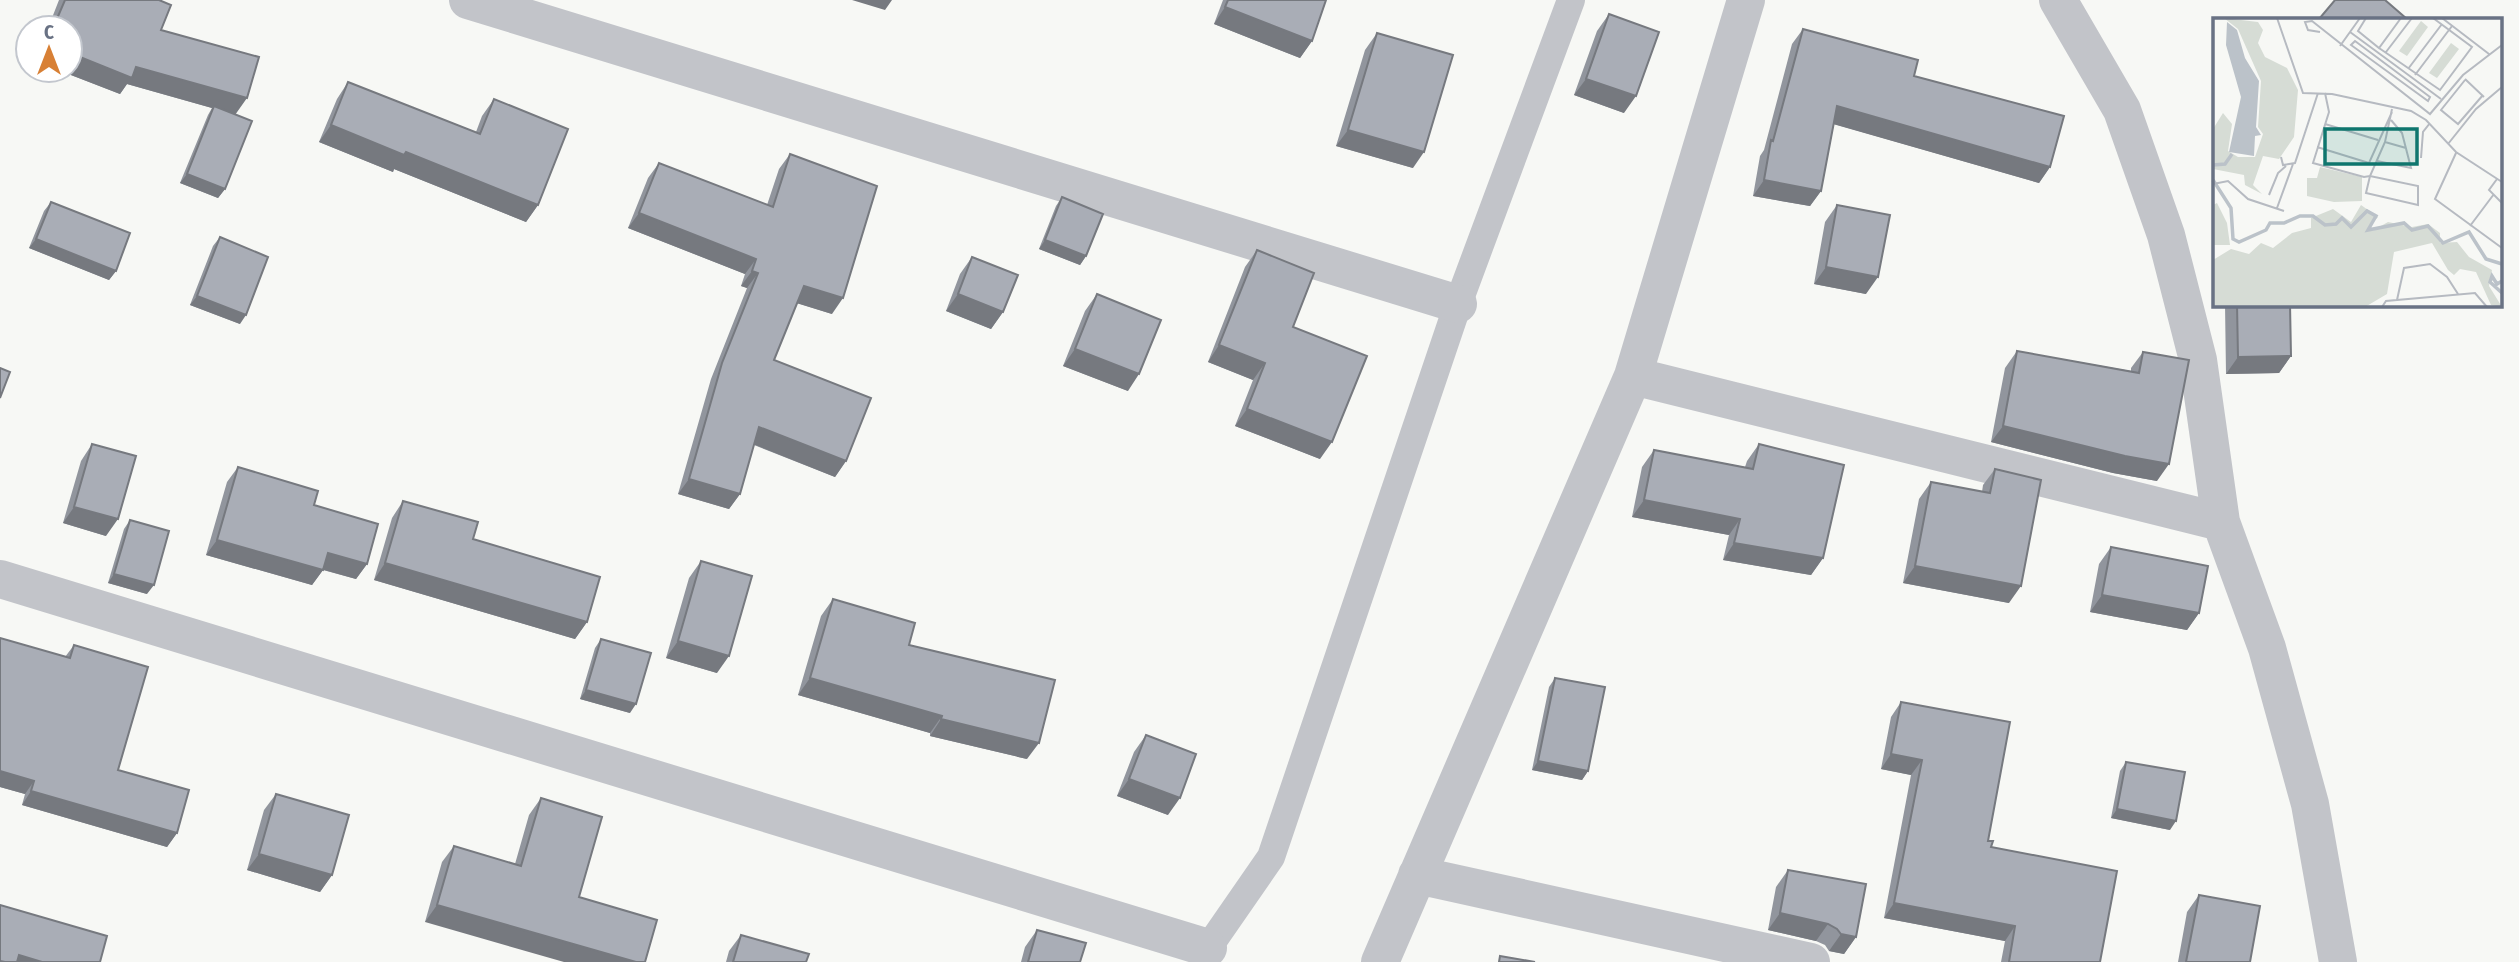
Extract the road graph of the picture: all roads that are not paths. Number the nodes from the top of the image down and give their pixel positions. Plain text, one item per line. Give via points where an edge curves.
1 (468, 0) edge
2 (1571, 0) edge
3 (1746, 0) edge
4 (2058, 0) edge
5 (1458, 304) junction
6 (1633, 376) junction
7 (2221, 522) junction
8 (0, 579) edge
9 (1417, 875) junction
10 (1208, 948) joint
11 (1380, 962) edge
12 (1811, 962) edge
13 (2338, 962) edge

1 - 5 street
2 - 5 lane
3 - 6 street
4 - 7 street via 2122,110 2166,234 2198,360
5 - 10 lane via 1271,857
6 - 7 street
6 - 9 street
7 - 13 street via 2267,648 2310,804
8 - 10 street
9 - 11 street
9 - 12 street

